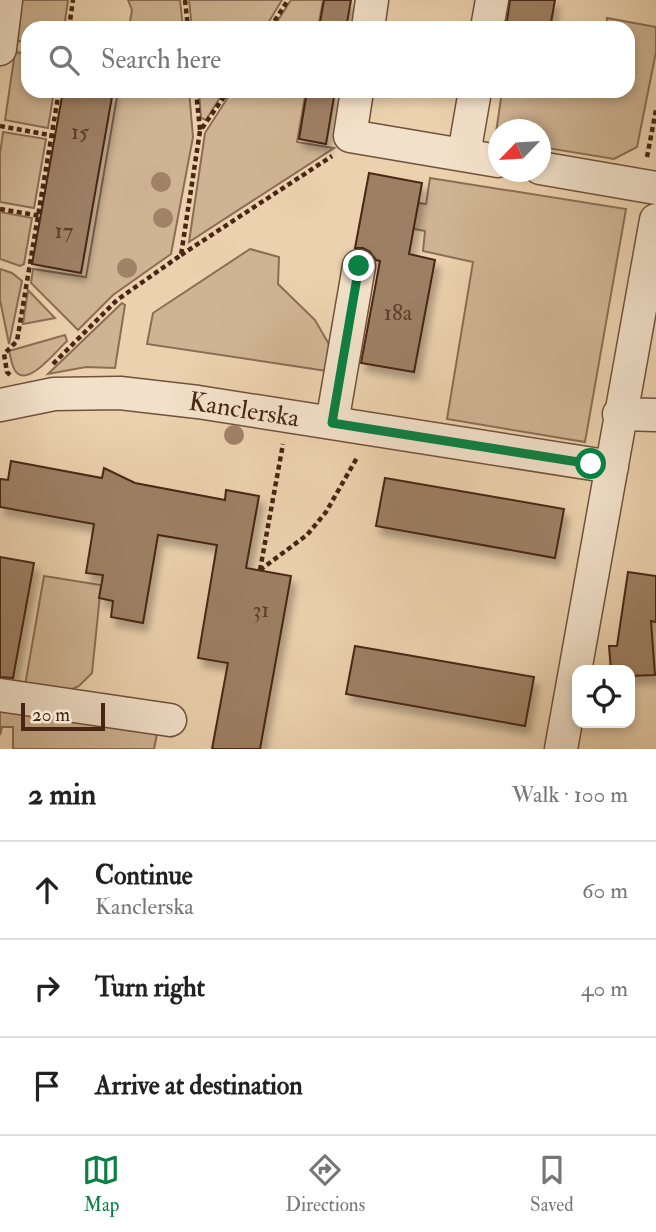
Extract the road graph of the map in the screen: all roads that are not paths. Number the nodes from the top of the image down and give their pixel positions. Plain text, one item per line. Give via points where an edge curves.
1 (6, 0) edge
2 (372, 0) edge
3 (492, 0) edge
4 (369, 21) edge
5 (488, 21) edge
6 (0, 49) edge
7 (356, 98) edge
8 (474, 98) edge
9 (464, 155) junction
10 (488, 159) edge
11 (551, 170) edge
12 (656, 188) edge
13 (656, 220) edge
14 (359, 266) dead end
15 (7, 392) edge
16 (620, 414) junction
17 (656, 415) edge
18 (332, 423) junction
19 (612, 467) junction
20 (0, 695) edge
21 (170, 720) dead end
22 (561, 749) edge

1 - 6 street
2 - 4 street
3 - 5 street
7 - 9 street via 350,135
8 - 9 street
9 - 10 street
11 - 12 street
13 - 16 street
14 - 18 street
15 - 18 street, Kanclerska via 120,393
16 - 17 street
16 - 19 street
18 - 19 street, Kanclerska
19 - 22 street
20 - 21 street

